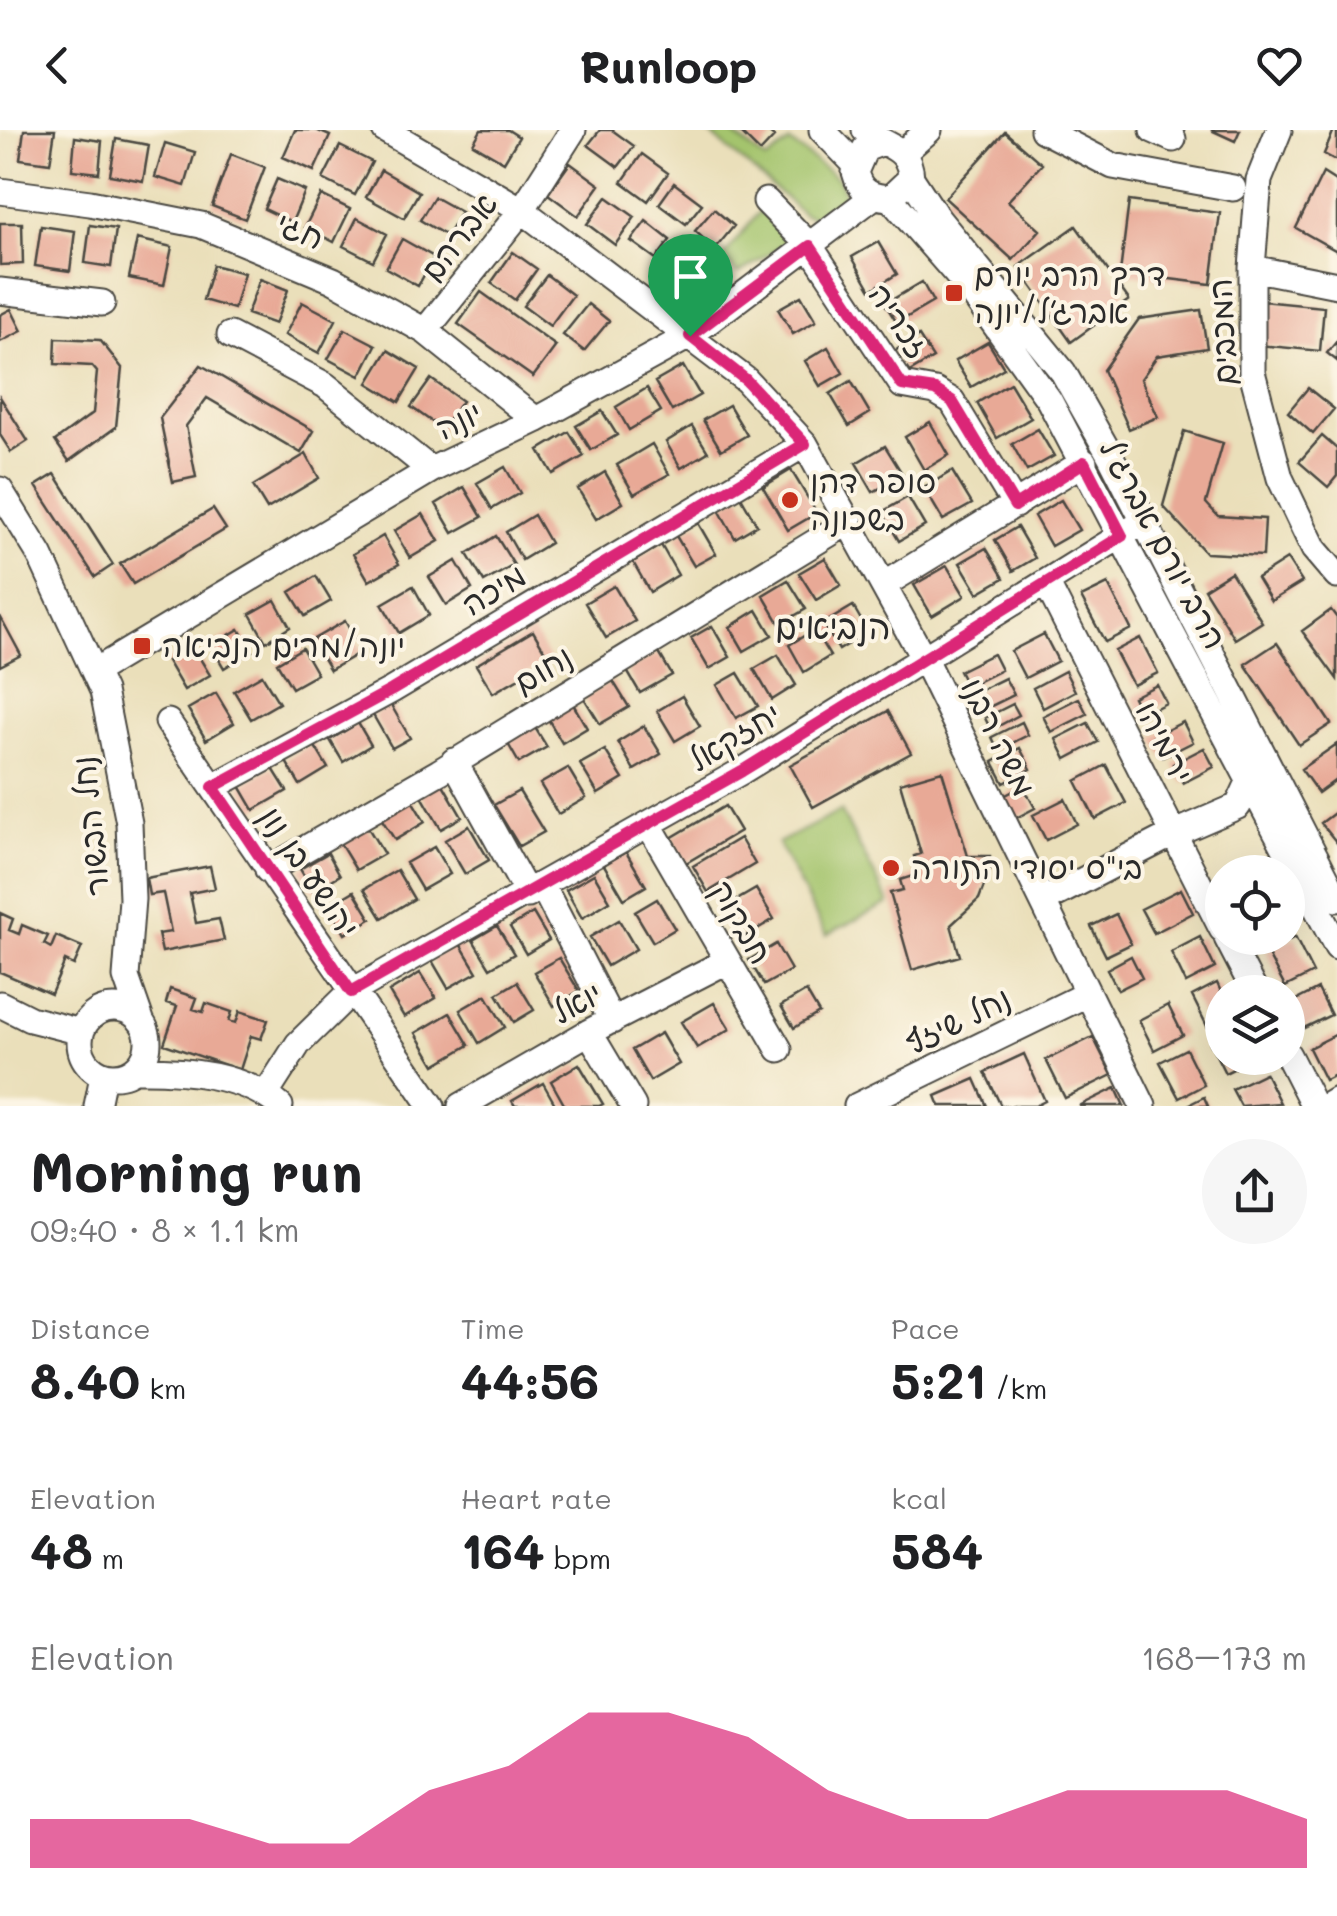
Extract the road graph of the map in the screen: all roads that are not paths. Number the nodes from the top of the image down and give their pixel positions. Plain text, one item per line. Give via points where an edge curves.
1 (385, 130) edge
2 (574, 130) edge
3 (822, 130) edge
4 (929, 130) edge
5 (1043, 130) edge
6 (1279, 130) edge
7 (884, 142) edge
8 (911, 178) junction
9 (869, 185) junction
10 (1233, 188) dead end
11 (0, 191) edge
12 (766, 201) dead end
13 (522, 210) junction
14 (810, 246) junction
15 (1252, 268) junction
16 (1337, 285) edge
17 (0, 291) edge
18 (102, 303) dead end
19 (425, 331) junction
20 (230, 334) dead end
21 (690, 336) junction
22 (536, 420) junction
23 (805, 444) junction
24 (1084, 462) junction
25 (431, 470) junction
26 (0, 490) edge
27 (1015, 506) junction
28 (850, 522) junction
29 (1132, 529) junction
30 (1337, 576) edge
31 (885, 584) junction
32 (1047, 584) junction
33 (925, 661) junction
34 (96, 670) junction
35 (168, 722) dead end
36 (454, 762) junction
37 (1250, 778) junction
38 (213, 787) junction
39 (1238, 806) junction
40 (1272, 818) junction
41 (649, 825) junction
42 (1173, 834) junction
43 (268, 870) junction
44 (536, 891) junction
45 (1205, 896) edge
46 (1337, 899) edge
47 (1043, 901) junction
48 (1337, 947) edge
49 (725, 962) junction
50 (126, 977) junction
51 (351, 992) junction
52 (1088, 994) junction
53 (0, 1004) edge
54 (106, 1008) junction
55 (601, 1026) junction
56 (144, 1031) junction
57 (81, 1032) junction
58 (779, 1049) dead end
59 (182, 1069) junction
60 (134, 1070) junction
61 (1298, 1075) edge
62 (104, 1076) junction
63 (273, 1100) edge
64 (1337, 1100) edge
65 (97, 1106) edge
66 (432, 1106) edge
67 (461, 1106) edge
68 (633, 1106) edge
69 (858, 1106) edge
70 (1144, 1106) edge
71 (1314, 1106) edge
72 (1327, 1106) edge

1 - 13 street, משה רבנו
2 - 13 street, אברהם
3 - 9 street, הרב יורם אברג'ל
4 - 7 street
5 - 10 street via 1114,166
6 - 15 street, המכבים via 1258,180
7 - 8 street, הרב יורם אברג'ל
7 - 9 street via 865,149
8 - 9 street
8 - 29 street, הרב יורם אברג'ל via 1063,372
9 - 14 street, יונה via 842,221
9 - 24 street, הרב יורם אברג'ל via 968,286
11 - 19 street, חגי via 202,225 334,280
12 - 14 street, זכריה
13 - 19 street, אברהם
13 - 21 street, משה רבנו
14 - 21 street, יונה
14 - 27 street, זכריה via 902,385 935,390 952,401
15 - 16 street
15 - 30 street, המכבים via 1252,372 1280,478 1314,550
17 - 18 street
19 - 22 street, חגי
20 - 25 street via 325,385
21 - 22 street, יונה
21 - 23 street, משה רבנו via 746,380
22 - 25 street, יונה
23 - 28 street, משה רבנו
23 - 38 street, מיכה via 392,690
24 - 27 street
24 - 29 street, הרב יורם אברג'ל
25 - 34 street, יונה
26 - 34 street
27 - 31 street
28 - 31 street, משה רבנו
28 - 36 street, נחום
29 - 32 street, יחזקאל
29 - 37 street, הרב יורם אברג'ל
29 - 46 street, הרב יורם אברג'ל
31 - 33 street, משה רבנו
32 - 33 street, יחזקאל
32 - 42 street, ירמיהו
33 - 41 street, יחזקאל
33 - 47 street, משה רבנו
34 - 50 street, נחל הבשור via 129,823
35 - 38 street, יהושע בן נון
36 - 43 street, נחום
36 - 44 street
37 - 39 street
37 - 40 street, הרב יורם אברג'ל
38 - 43 street, יהושע בן נון
39 - 40 street
39 - 42 street
40 - 48 street, הרב יורם אברג'ל
41 - 44 street, יחזקאל
41 - 49 street, חבקוק
42 - 45 street, ירמיהו
42 - 47 street
43 - 51 street, יהושע בן נון
44 - 51 street, יחזקאל
44 - 55 street
47 - 52 street, משה רבנו
49 - 55 street, יואל
49 - 58 street, חבקוק
50 - 54 street, נחל הבשור
50 - 56 street, נחל הבשור
51 - 63 street, יחזקאל via 298,1044
51 - 66 street, יהושע בן נון
52 - 69 street, נחל שיזף
52 - 70 street, משה רבנו
53 - 57 street
54 - 56 street via 124,1010
54 - 57 street
55 - 67 street, יואל
55 - 68 street
56 - 59 street
56 - 60 street via 145,1056
57 - 62 street via 85,1061
59 - 60 street
59 - 63 street
60 - 62 street
61 - 71 street
62 - 65 street
64 - 72 street

